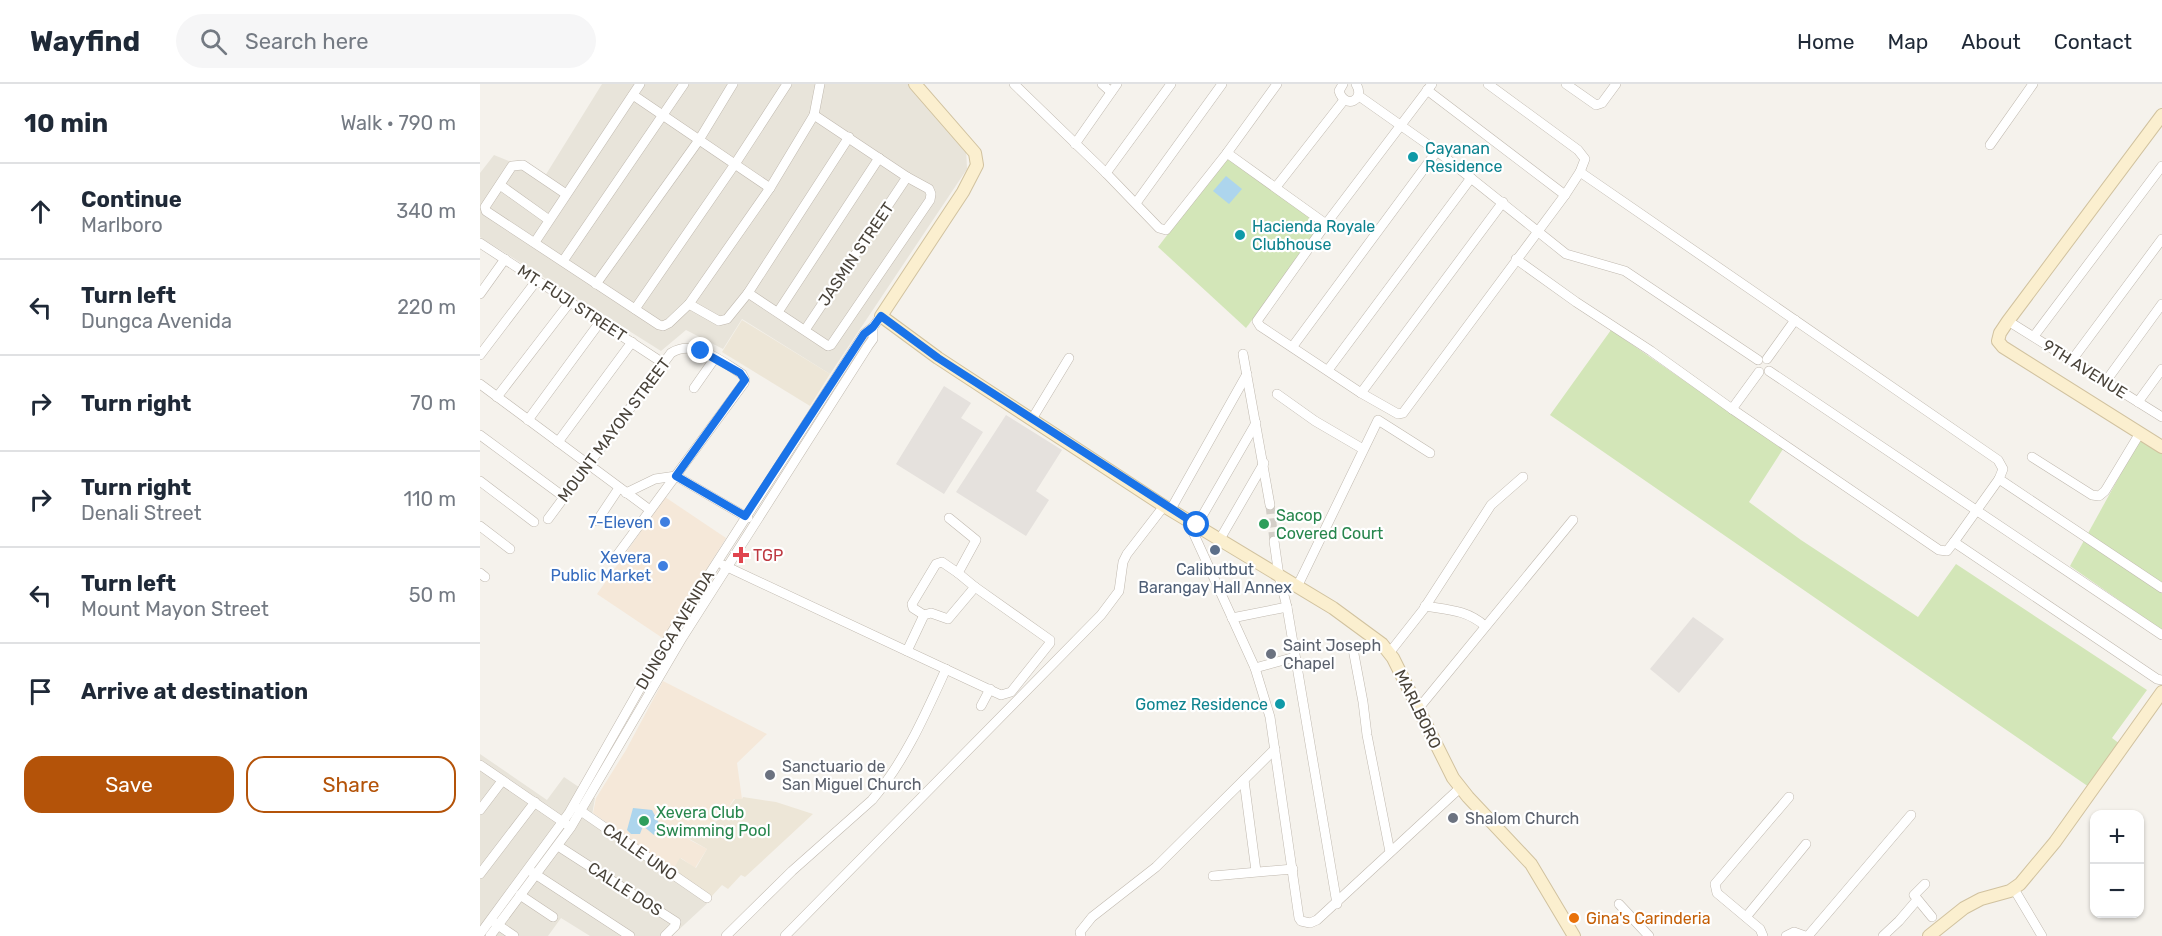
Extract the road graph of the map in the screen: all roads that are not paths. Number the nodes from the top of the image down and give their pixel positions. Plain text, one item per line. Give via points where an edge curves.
1 (640, 84) edge
2 (684, 84) edge
3 (733, 84) edge
4 (787, 84) edge
5 (820, 84) edge
6 (915, 84) edge
7 (1014, 84) edge
8 (1102, 84) edge
9 (1171, 84) edge
10 (1222, 84) edge
11 (1277, 84) edge
12 (1356, 84) edge
13 (1488, 84) edge
14 (1566, 84) edge
15 (1616, 84) edge
16 (2033, 84) edge
17 (1340, 85) edge
18 (1430, 87) edge
19 (1114, 88) edge
20 (633, 95) junction
21 (1359, 96) junction
22 (1344, 100) junction
23 (814, 115) junction
24 (2162, 115) edge
25 (663, 116) junction
26 (1401, 124) junction
27 (849, 137) junction
28 (699, 140) junction
29 (1075, 144) junction
30 (1990, 145) dead end
31 (1437, 151) junction
32 (1227, 153) junction
33 (879, 158) junction
34 (735, 165) junction
35 (2162, 166) edge
36 (1106, 172) junction
37 (1580, 172) junction
38 (907, 177) junction
39 (1471, 178) junction
40 (500, 185) junction
41 (1276, 187) junction
42 (770, 188) junction
43 (566, 194) junction
44 (1564, 195) junction
45 (1503, 202) junction
46 (1136, 203) junction
47 (549, 220) junction
48 (1326, 224) junction
49 (1537, 232) junction
50 (2162, 239) edge
51 (535, 242) junction
52 (480, 243) edge
53 (505, 259) junction
54 (1516, 259) junction
55 (563, 261) junction
56 (537, 280) junction
57 (596, 284) junction
58 (748, 293) junction
59 (480, 294) edge
60 (570, 302) junction
61 (689, 304) junction
62 (2162, 304) edge
63 (635, 309) junction
64 (778, 312) junction
65 (881, 316) junction
66 (1795, 320) junction
67 (2008, 321) junction
68 (600, 322) junction
69 (873, 327) junction
70 (805, 330) junction
71 (2034, 336) junction
72 (632, 342) junction
73 (1293, 346) junction
74 (1243, 354) dead end
75 (480, 355) edge
76 (715, 358) junction
77 (1069, 358) dead end
78 (1763, 360) junction
79 (2072, 360) junction
80 (663, 363) junction
81 (2162, 369) edge
82 (1328, 370) junction
83 (1764, 371) junction
84 (1247, 374) junction
85 (2106, 381) junction
86 (480, 384) edge
87 (694, 388) dead end
88 (1361, 393) junction
89 (1277, 394) dead end
90 (497, 397) junction
91 (2138, 402) junction
92 (1732, 410) junction
93 (2162, 417) edge
94 (1032, 419) junction
95 (528, 420) junction
96 (1256, 423) junction
97 (2140, 433) junction
98 (480, 435) edge
99 (558, 442) junction
100 (2162, 447) edge
101 (1363, 449) junction
102 (1430, 453) dead end
103 (2032, 457) dead end
104 (1264, 463) junction
105 (588, 465) junction
106 (676, 476) junction
107 (1523, 477) dead end
108 (1999, 479) junction
109 (480, 481) edge
110 (622, 491) junction
111 (564, 497) junction
112 (1270, 505) tunnel mouth
113 (1168, 508) junction
114 (651, 510) junction
115 (1975, 511) junction
116 (745, 516) junction
117 (948, 518) dead end
118 (548, 519) dead end
119 (1573, 520) dead end
120 (597, 521) dead end
121 (534, 522) dead end
122 (756, 522) junction
123 (1192, 522) junction
124 (480, 526) edge
125 (1220, 539) junction
126 (1274, 541) tunnel mouth
127 (1953, 542) junction
128 (510, 549) dead end
129 (618, 554) dead end
130 (715, 562) junction
131 (727, 566) junction
132 (958, 573) junction
133 (1279, 576) junction
134 (975, 587) junction
135 (1297, 587) junction
136 (2162, 588) edge
137 (1425, 606) junction
138 (1287, 607) junction
139 (924, 615) junction
140 (1232, 618) junction
141 (1485, 626) junction
142 (2162, 634) edge
143 (1353, 649) dead end
144 (907, 651) junction
145 (1390, 652) junction
146 (1295, 657) junction
147 (1255, 668) junction
148 (946, 669) junction
149 (2162, 680) edge
150 (990, 689) junction
151 (2162, 692) edge
152 (981, 706) dead end
153 (1418, 709) junction
154 (1275, 749) junction
155 (480, 765) edge
156 (1244, 780) junction
157 (502, 781) junction
158 (1460, 788) junction
159 (1789, 797) dead end
160 (535, 802) junction
161 (576, 808) junction
162 (480, 810) edge
163 (1911, 815) dead end
164 (567, 824) junction
165 (1806, 844) dead end
166 (558, 846) junction
167 (1390, 852) junction
168 (1293, 868) junction
169 (1256, 871) junction
170 (531, 872) junction
171 (480, 874) edge
172 (1213, 876) dead end
173 (1925, 884) dead end
174 (2014, 889) junction
175 (520, 895) junction
176 (707, 898) dead end
177 (1917, 900) junction
178 (1337, 904) junction
179 (1619, 904) dead end
180 (553, 917) dead end
181 (1746, 917) junction
182 (1932, 917) dead end
183 (494, 922) junction
184 (480, 934) edge
185 (490, 936) edge
186 (514, 936) edge
187 (630, 936) edge
188 (665, 936) edge
189 (726, 936) edge
190 (785, 936) edge
191 (1080, 936) edge
192 (1574, 936) edge
193 (1649, 936) edge
194 (1763, 936) edge
195 (1786, 936) edge
196 (1806, 936) edge
197 (1883, 936) edge
198 (1929, 936) edge
199 (2042, 936) edge

1 - 20 street
2 - 25 street
3 - 28 street
4 - 34 street
5 - 23 street
6 - 65 street via 975,153 977,165
7 - 29 street
8 - 19 street
9 - 36 street
10 - 46 street
11 - 32 street
12 - 21 street
13 - 37 street via 1583,154
14 - 15 street via 1596,105
16 - 30 street
17 - 22 street
18 - 26 street
18 - 44 street
19 - 29 street
20 - 25 street
20 - 43 street
21 - 22 street via 1352,101
21 - 26 street
22 - 41 street
23 - 27 street
23 - 42 street
24 - 67 street
25 - 28 street
25 - 55 street
26 - 31 street
26 - 48 street
27 - 33 street
27 - 58 street
28 - 34 street
28 - 57 street
29 - 36 street
31 - 39 street
31 - 73 street
32 - 41 street
32 - 46 street via 1166,230 1159,228
33 - 38 street
33 - 64 street
34 - 42 street
34 - 63 street
35 - 71 street
36 - 46 street
37 - 44 street
37 - 66 street
38 - 70 street, JASMIN STREET
38 - 70 street via 929,189 930,200 832,344 828,346
39 - 45 street
39 - 82 street
40 - 43 street via 512,166 518,164
40 - 47 street
40 - 51 street via 486,211
41 - 48 street
42 - 61 street
43 - 47 street
44 - 49 street
45 - 49 street
45 - 88 street
47 - 51 street
48 - 73 street via 1257,321
49 - 54 street
49 - 78 street via 1566,254 1625,271
50 - 79 street
51 - 55 street
52 - 53 street, MT. FUJI STREET
53 - 56 street, MT. FUJI STREET
53 - 59 street
54 - 88 street via 1403,413 1395,413
54 - 92 street
55 - 57 street
56 - 60 street, MT. FUJI STREET
56 - 75 street
57 - 63 street
58 - 61 street via 723,321
58 - 64 street
60 - 68 street, MT. FUJI STREET
60 - 90 street
61 - 63 street via 663,326
62 - 85 street
64 - 70 street
65 - 69 street, DUNGCA AVENIDA
65 - 94 street, MARLBORO
66 - 78 street
66 - 108 street via 1998,460 2003,469
67 - 71 street, 9TH AVENUE
67 - 97 street via 1998,338 2000,345
68 - 72 street, MT. FUJI STREET
68 - 95 street
69 - 116 street, DUNGCA AVENIDA via 864,334
69 - 122 street, DUNGCA AVENIDA via 873,339
71 - 79 street, 9TH AVENUE
72 - 80 street, MT. FUJI STREET
72 - 99 street
73 - 82 street
74 - 84 street
76 - 80 street, MOUNT MAYON STREET via 697,349 682,349 671,353
76 - 87 street
76 - 106 street, MOUNT MAYON STREET via 742,374 745,380
77 - 94 street
78 - 83 street via 1756,367
79 - 85 street, 9TH AVENUE
80 - 105 street, MOUNT MAYON STREET
81 - 91 street
82 - 88 street
83 - 92 street
83 - 115 street
84 - 96 street
84 - 113 street
85 - 91 street, 9TH AVENUE
86 - 90 street
89 - 101 street
90 - 95 street
91 - 93 street, 9TH AVENUE
92 - 127 street via 1939,550 1947,551
94 - 113 street, MARLBORO
95 - 99 street
96 - 104 street
96 - 123 street
97 - 100 street
97 - 103 street via 2105,490 2096,497
98 - 111 street
99 - 105 street
101 - 102 street via 1378,420
101 - 135 street
104 - 112 street
104 - 125 street
105 - 110 street
105 - 111 street, MOUNT MAYON STREET
106 - 110 street
106 - 114 street
106 - 116 street
107 - 137 street via 1491,505
108 - 115 street
108 - 136 street
109 - 121 street
110 - 114 street
110 - 120 street
111 - 118 street, MOUNT MAYON STREET
113 - 123 street, MARLBORO
113 - 190 street via 1127,554 1119,591 1101,615
114 - 129 street
115 - 127 street
115 - 142 street
116 - 122 street
116 - 130 street, DUNGCA AVENIDA
117 - 132 street via 977,542
119 - 141 street
122 - 131 street, DUNGCA AVENIDA
123 - 125 street, MARLBORO
123 - 140 street
124 - 128 street
125 - 133 street, MARLBORO
126 - 133 street
127 - 149 street
130 - 131 street
130 - 161 street, DUNGCA AVENIDA via 672,632
131 - 144 street
131 - 161 street, DUNGCA AVENIDA
132 - 134 street
132 - 139 street via 942,562 936,564 912,604
133 - 135 street, MARLBORO
133 - 138 street
134 - 139 street via 948,619 931,613
134 - 150 street via 1050,643 1011,692 1001,694
135 - 145 street, MARLBORO via 1333,608
137 - 141 street via 1464,612
137 - 145 street
138 - 140 street
138 - 146 street
139 - 144 street
140 - 147 street
141 - 153 street
143 - 167 street
144 - 148 street
145 - 153 street, MARLBORO
146 - 147 street
146 - 178 street
147 - 154 street
148 - 150 street
148 - 189 street via 905,755 882,789
150 - 152 street
151 - 174 street via 2055,842
153 - 158 street, MARLBORO
154 - 156 street
154 - 168 street
155 - 157 street
156 - 169 street
156 - 191 street via 1156,867 1092,917
157 - 160 street
157 - 162 street
158 - 167 street
158 - 192 street, MARLBORO via 1532,864
159 - 181 street via 1715,884 1717,893
160 - 164 street
160 - 171 street
161 - 164 street, DUNGCA AVENIDA
161 - 176 street, CALLE UNO
163 - 196 street
164 - 166 street, DUNGCA AVENIDA
164 - 170 street, DUNGCA AVENIDA
165 - 181 street
166 - 170 street, DUNGCA AVENIDA
166 - 188 street, CALLE DOS via 676,922
167 - 178 street
168 - 169 street
168 - 178 street via 1301,921 1317,920
169 - 172 street
170 - 175 street, DUNGCA AVENIDA
170 - 183 street, DUNGCA AVENIDA
170 - 187 street
173 - 177 street via 1914,895
174 - 198 street via 1964,908
174 - 199 street
175 - 180 street
175 - 183 street, DUNGCA AVENIDA
177 - 182 street
177 - 197 street
179 - 193 street
181 - 194 street
183 - 184 street, DUNGCA AVENIDA
183 - 185 street, DUNGCA AVENIDA
183 - 186 street
195 - 196 street via 1794,932

